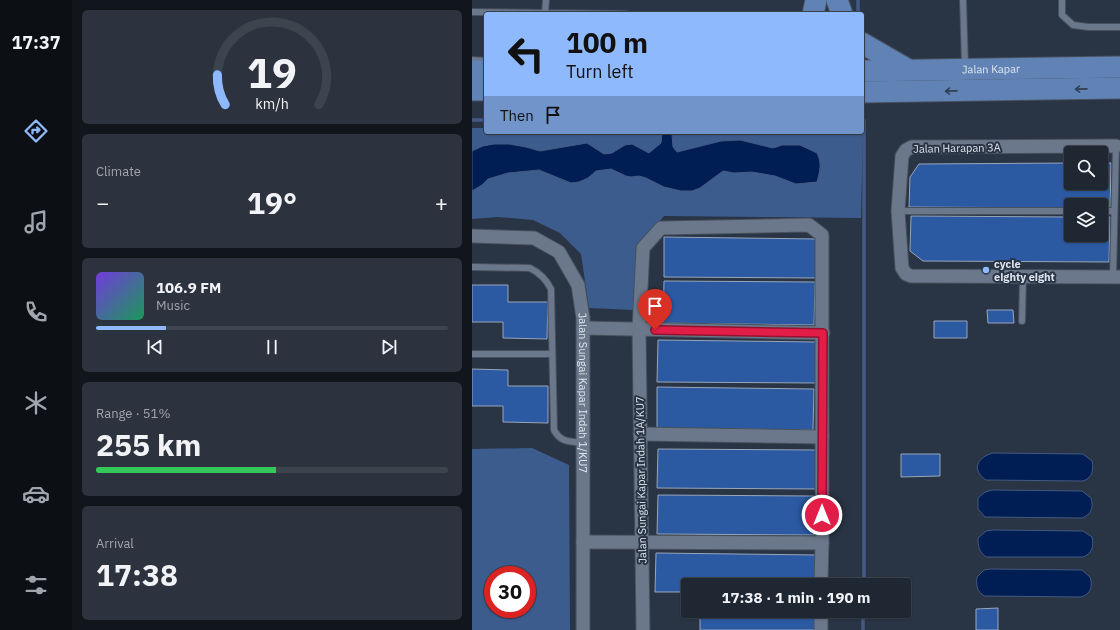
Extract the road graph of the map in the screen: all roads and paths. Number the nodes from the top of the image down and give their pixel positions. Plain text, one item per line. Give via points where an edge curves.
1 (546, 0) edge
2 (816, 0) edge
3 (820, 0) edge
4 (834, 0) edge
5 (837, 0) edge
6 (963, 0) edge
7 (1062, 0) edge
8 (472, 12) edge
9 (484, 12) edge
10 (545, 12) edge
11 (813, 12) edge
12 (820, 12) edge
13 (834, 12) edge
14 (841, 12) edge
15 (1120, 27) edge
16 (864, 44) edge
17 (472, 60) edge
18 (484, 61) edge
19 (1120, 66) edge
20 (966, 69) junction
21 (907, 70) junction
22 (472, 71) edge
23 (484, 71) edge
24 (864, 71) edge
25 (1120, 88) edge
26 (472, 90) edge
27 (484, 90) edge
28 (864, 92) edge
29 (1116, 146) joint
30 (898, 211) junction
31 (1064, 211) edge
32 (1108, 211) edge
33 (1114, 211) junction
34 (472, 236) edge
35 (472, 267) edge
36 (1023, 277) junction
37 (1117, 277) edge
38 (1022, 321) dead end
39 (583, 328) junction
40 (639, 329) junction
41 (823, 333) junction
42 (472, 354) edge
43 (552, 354) junction
44 (640, 434) junction
45 (822, 437) junction
46 (583, 443) junction
47 (584, 542) junction
48 (641, 542) junction
49 (822, 543) junction
50 (821, 578) edge
51 (821, 618) edge
52 (583, 630) edge
53 (643, 630) edge
54 (821, 630) edge

1 - 10 lane
2 - 11 highway
3 - 12 street
4 - 13 street
5 - 14 highway
6 - 20 lane
7 - 15 lane via 1062,15 1074,25
8 - 9 lane
16 - 21 highway
17 - 18 lane
19 - 20 highway, Jalan Kapar
20 - 21 highway, Jalan Kapar
21 - 24 highway, Jalan Kapar
22 - 23 highway
25 -> 28 highway, Jalan Kapar
26 - 27 highway
29 - 30 street, Jalan Harapan 3A via 912,147 902,156
29 - 33 lane
30 - 31 lane
30 - 36 street, Jalan Harapan 3A via 902,268 906,274
32 - 33 lane
33 - 37 lane
34 - 39 street, Jalan Sungai Kapar Indah 1/KU7 via 534,238 559,252 578,285
35 - 43 lane via 530,268 547,281 551,289
36 - 37 street
36 - 38 lane
39 - 40 street
39 - 46 street, Jalan Sungai Kapar Indah 1/KU7
40 - 41 street
40 - 41 street, Jalan Sungai Kapar Indah 1A/KU7 via 643,248 661,228 809,225 822,235
40 - 44 street, Jalan Sungai Kapar Indah 1A/KU7
41 - 45 street
42 - 43 lane
43 - 46 lane via 554,430 562,440
44 - 45 street
44 - 48 street, Jalan Sungai Kapar Indah 1A/KU7
45 - 49 street
46 - 47 street, Jalan Sungai Kapar Indah 1/KU7
47 - 48 street
47 - 52 street, Jalan Sungai Kapar Indah 1/KU7
48 - 49 street
48 - 53 street, Jalan Sungai Kapar Indah 1A/KU7
49 - 50 street
51 - 54 street

